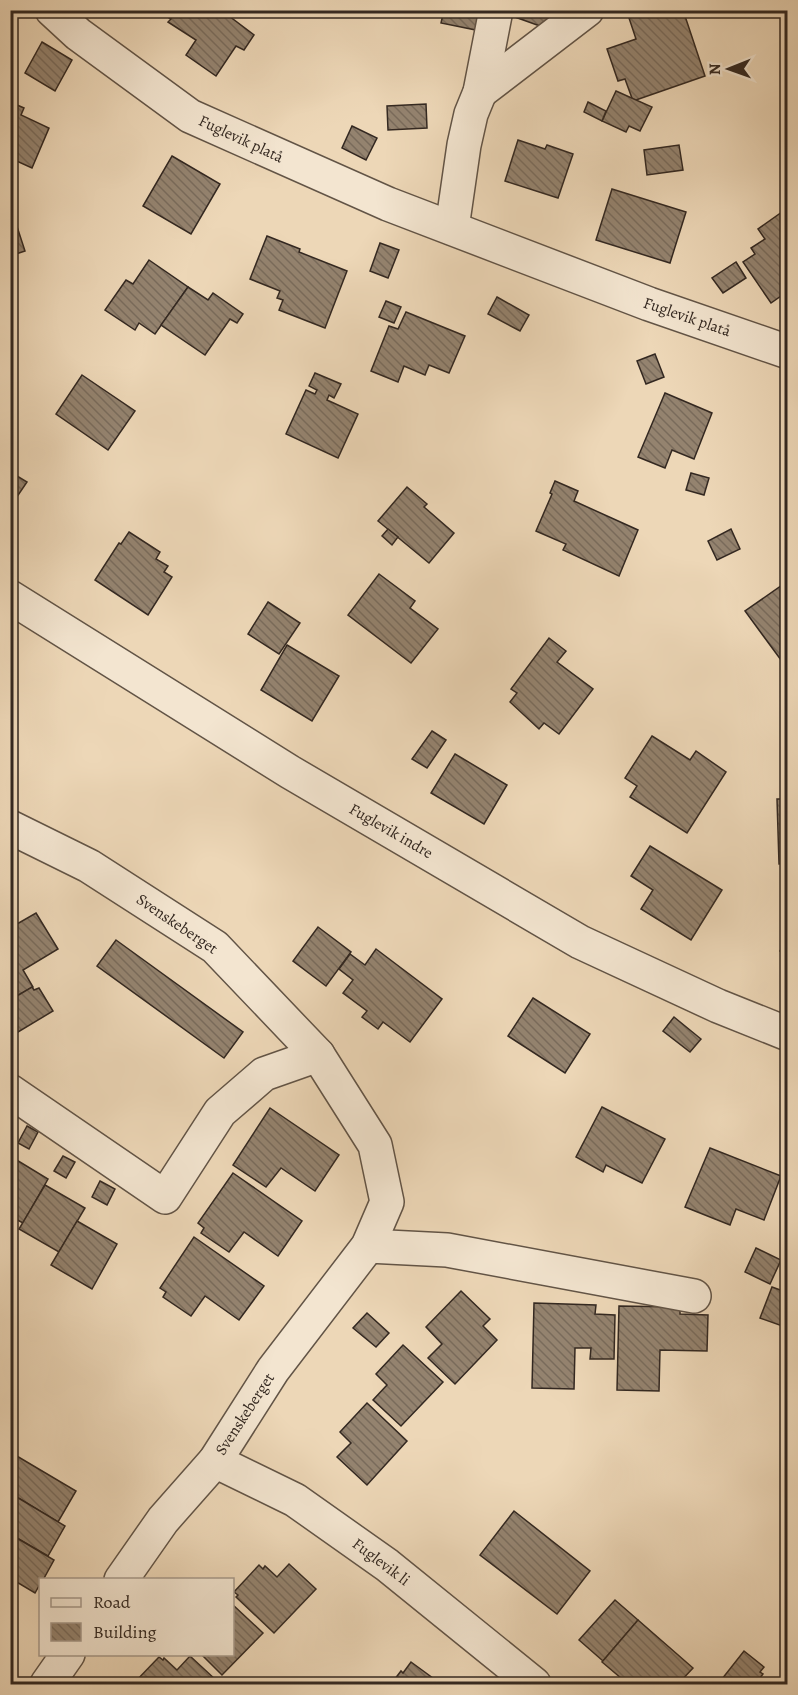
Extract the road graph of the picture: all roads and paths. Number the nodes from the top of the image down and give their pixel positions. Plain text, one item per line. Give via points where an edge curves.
1 (52, 10) edge
2 (496, 10) edge
3 (587, 10) edge
4 (480, 92) junction
5 (452, 228) junction
6 (788, 352) edge
7 (10, 597) edge
8 (10, 827) edge
9 (788, 1034) edge
10 (318, 1055) junction
11 (10, 1091) edge
12 (368, 1246) junction
13 (694, 1296) dead end
14 (215, 1461) junction
15 (122, 1578) edge
16 (67, 1656) edge
17 (46, 1684) edge
18 (534, 1684) edge

1 - 5 street, Fuglevik platå via 78,34 190,116 308,170
2 - 4 street
3 - 4 street
4 - 5 street via 464,145
5 - 6 street, Fuglevik platå via 649,304
7 - 9 street, Fuglevik indre via 290,772 580,942
8 - 10 street, Svenskeberget via 89,866 215,947
10 - 11 street via 264,1074 220,1112 165,1197
10 - 12 street, Svenskeberget via 375,1145 387,1202
12 - 13 street via 447,1250
12 - 14 street, Svenskeberget via 273,1370
14 - 15 street, Svenskeberget via 163,1520
14 - 18 street, Fuglevik li via 295,1500 387,1564
16 - 17 street

